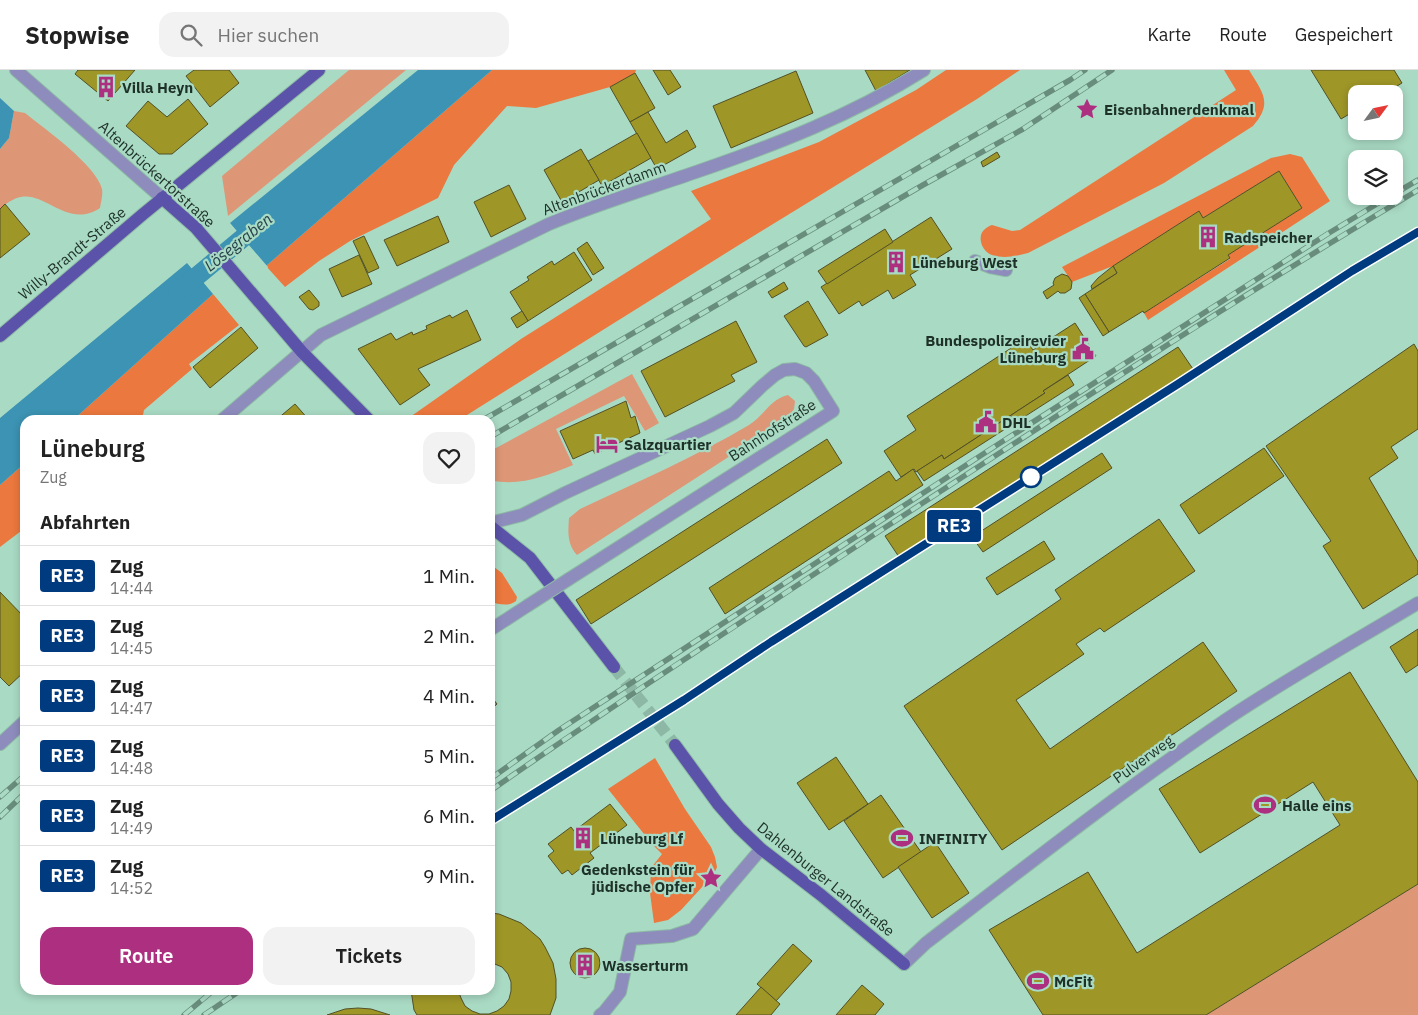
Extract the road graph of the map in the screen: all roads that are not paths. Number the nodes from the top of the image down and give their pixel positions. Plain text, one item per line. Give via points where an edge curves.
1 (16, 70) edge
2 (319, 70) edge
3 (924, 70) edge
4 (162, 198) junction
5 (975, 261) dead end
6 (1006, 270) dead end
7 (0, 336) edge
8 (302, 352) junction
9 (228, 415) edge
10 (365, 415) edge
11 (495, 523) edge
12 (495, 528) edge
13 (1418, 603) edge
14 (495, 627) edge
15 (614, 667) tunnel mouth
16 (20, 726) edge
17 (0, 744) edge
18 (675, 745) tunnel mouth
19 (761, 849) junction
20 (904, 964) joint
21 (600, 1015) edge

1 - 4 street, Altenbrückertorstraße
2 - 4 main road, Willy-Brandt-Straße
3 - 8 street, Altenbrückerdamm via 852,111 801,134 549,224 322,335
4 - 7 main road, Willy-Brandt-Straße
4 - 8 main road, Altenbrückertorstraße via 196,228
5 - 6 street
8 - 9 street, Altenbrückerdamm
8 - 10 main road, Altenbrückertorstraße
11 - 14 street, Bahnhofstraße, bridge via 522,516 565,492 710,426 734,413 784,370 806,373 832,411
12 - 15 main road via 530,558
13 - 20 street, Pulverweg via 1228,718 1148,774
16 - 17 street
18 - 19 main road, Dahlenburger Landstraße via 718,804
19 - 20 main road, Dahlenburger Landstraße
19 - 21 street via 693,929 672,936 631,939 620,992

